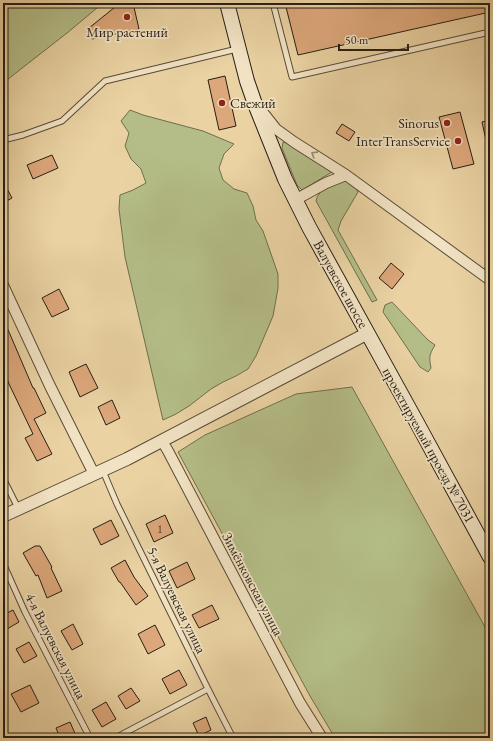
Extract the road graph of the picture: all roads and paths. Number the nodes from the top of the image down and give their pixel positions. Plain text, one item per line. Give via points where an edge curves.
1 (227, 3) edge
2 (273, 3) edge
3 (490, 32) edge
4 (238, 49) junction
5 (255, 104) junction
6 (3, 140) edge
7 (346, 175) junction
8 (295, 200) junction
9 (490, 280) edge
10 (3, 285) edge
11 (368, 334) junction
12 (162, 442) junction
13 (99, 472) junction
14 (3, 478) edge
15 (18, 509) junction
16 (3, 516) edge
17 (490, 558) edge
18 (3, 563) edge
19 (208, 689) junction
20 (90, 738) edge
21 (115, 738) edge
22 (233, 738) edge
23 (322, 738) edge

1 - 4 main road, Валуевское шоссе
2 - 3 lane via 292,77
4 - 5 main road, Валуевское шоссе
4 - 6 lane via 105,81 62,120
7 -> 5 street via 276,129
5 - 8 main road, Валуевское шоссе via 284,179
7 - 8 street
7 - 9 street
8 - 11 main road, Валуевское шоссе
10 - 13 street via 50,386
11 - 12 street, Валуевское шоссе
11 - 17 main road, проектируемый проезд № 7031
12 - 13 street, Валуевское шоссе
12 - 23 street, Зимёнковская улица via 300,703
13 - 15 street, Валуевское шоссе
13 - 19 lane, 5-я Валуевская улица
14 - 15 lane
15 - 16 street, Валуевское шоссе
18 - 20 lane, 4-я Валуевская улица
19 - 21 lane
19 - 22 lane, 5-я Валуевская улица

